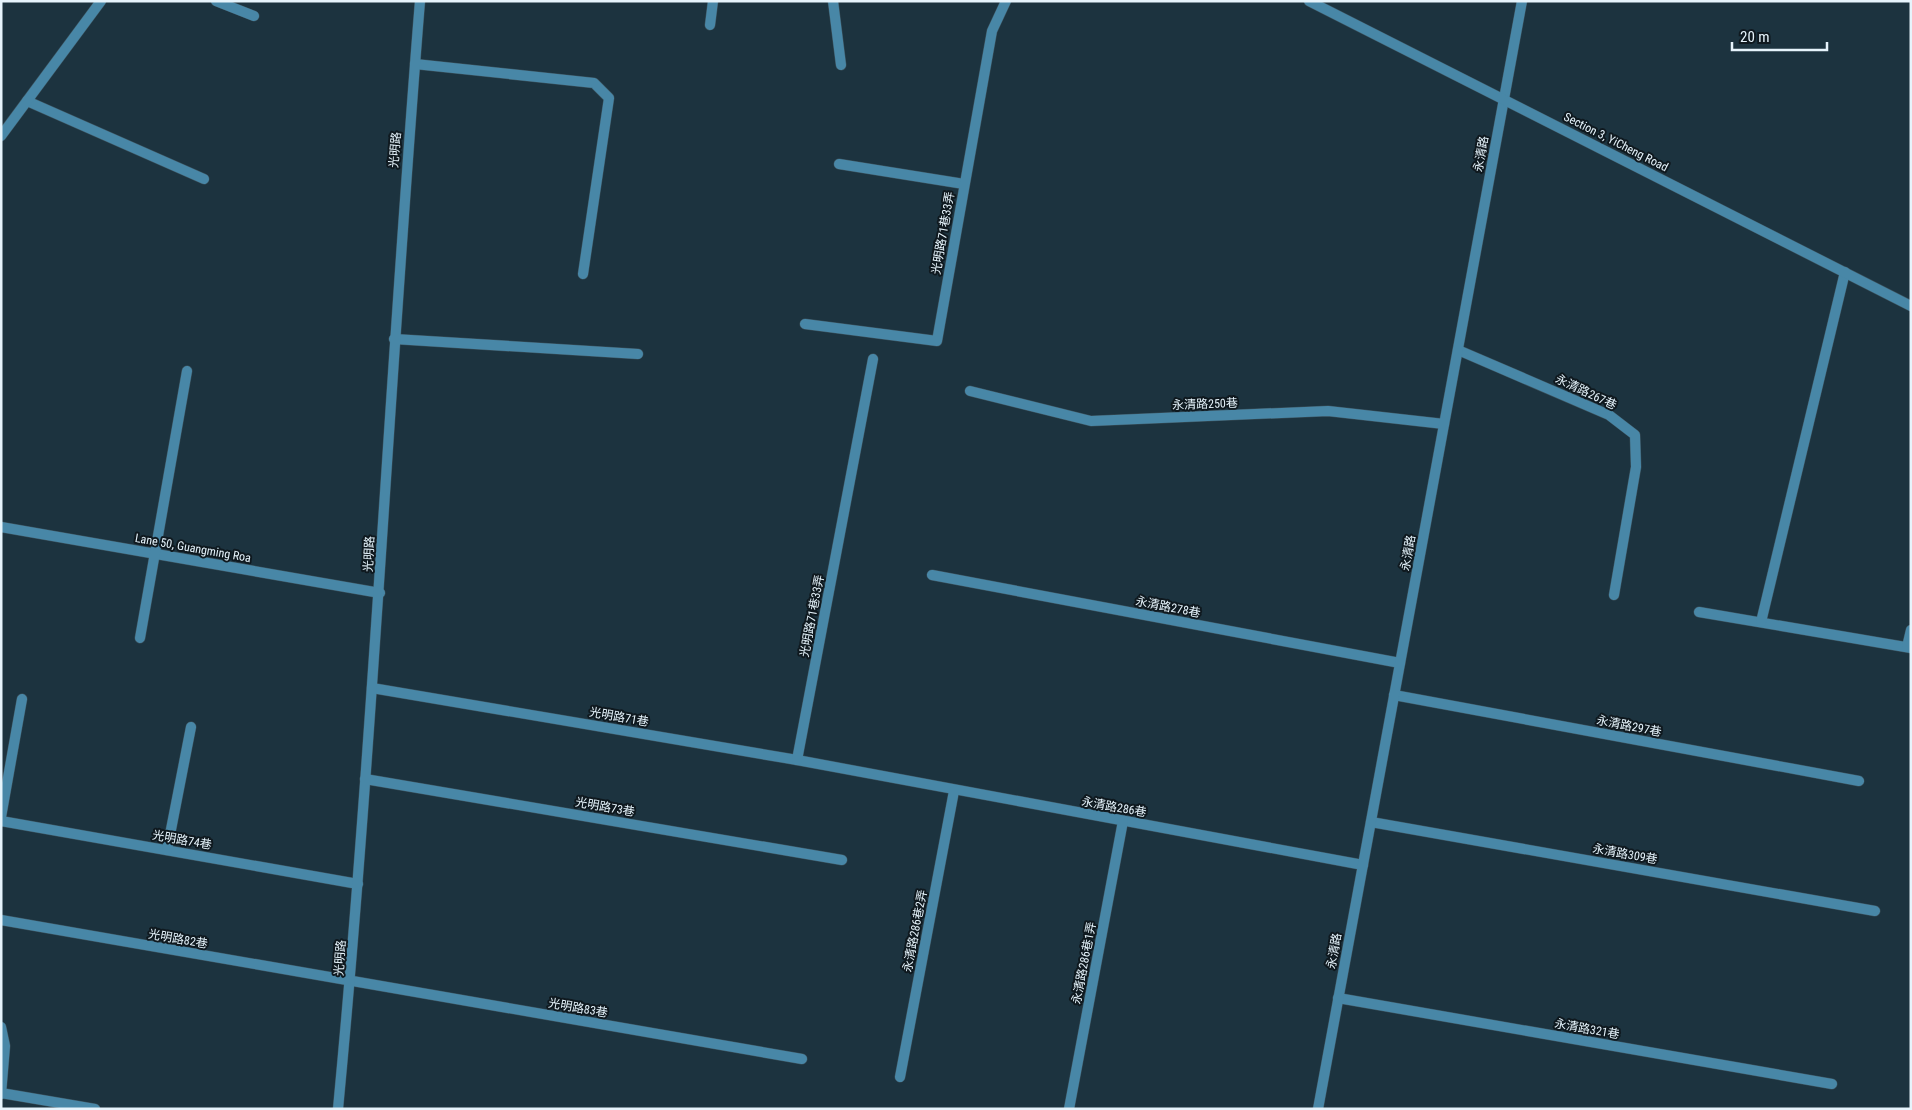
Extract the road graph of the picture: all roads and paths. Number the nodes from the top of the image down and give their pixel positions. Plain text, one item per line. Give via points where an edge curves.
1 (101, 1) edge
2 (216, 1) edge
3 (420, 1) edge
4 (713, 1) edge
5 (833, 1) edge
6 (1006, 1) edge
7 (1309, 1) edge
8 (1522, 1) edge
9 (254, 16) dead end
10 (710, 25) dead end
11 (415, 64) junction
12 (841, 65) dead end
13 (1504, 98) junction
14 (27, 101) junction
15 (1, 136) edge
16 (839, 164) dead end
17 (204, 179) dead end
18 (964, 184) junction
19 (1845, 272) junction
20 (583, 274) dead end
21 (1911, 306) edge
22 (805, 324) dead end
23 (394, 339) junction
24 (1458, 350) junction
25 (638, 354) dead end
26 (873, 359) dead end
27 (187, 371) dead end
28 (970, 391) dead end
29 (1444, 424) junction
30 (1, 527) edge
31 (154, 554) junction
32 (932, 575) dead end
33 (380, 593) junction
34 (1614, 595) dead end
35 (1699, 612) dead end
36 (1761, 622) junction
37 (1911, 630) edge
38 (140, 638) dead end
39 (1909, 648) edge
40 (1400, 663) junction
41 (372, 688) junction
42 (1394, 695) junction
43 (22, 699) dead end
44 (191, 728) dead end
45 (798, 760) junction
46 (860, 773) joint
47 (365, 779) junction
48 (1859, 781) dead end
49 (954, 790) junction
50 (1, 817) edge
51 (1, 821) edge
52 (1123, 821) junction
53 (1371, 822) junction
54 (168, 850) junction
55 (842, 860) dead end
56 (1363, 865) junction
57 (358, 884) junction
58 (1875, 911) dead end
59 (1, 920) edge
60 (350, 982) junction
61 (1338, 998) junction
62 (1, 1028) edge
63 (802, 1059) dead end
64 (900, 1077) dead end
65 (1832, 1084) dead end
66 (1, 1093) edge
67 (95, 1109) edge
68 (338, 1109) edge
69 (1069, 1109) edge
70 (1318, 1109) edge

1 - 14 street
2 - 9 street
3 - 11 street, 光明路
4 - 10 street
5 - 12 street
6 - 18 street, 光明路71巷33弄 via 992,31
7 - 13 street, Section 3, YiCheng Road
8 - 13 street, 永清路
11 - 20 street via 594,83 609,98
11 - 23 street, 光明路
13 - 19 street, Section 3, YiCheng Road
13 - 24 street, 永清路
14 - 15 street
14 - 17 street
16 - 18 street
18 - 22 street, 光明路71巷33弄 via 937,342
19 - 21 street, Section 3, YiCheng Road
19 - 36 street
23 - 25 street
23 - 33 street, 光明路
24 - 29 street, 永清路
24 - 34 street, 永清路267巷 via 1609,415 1634,435 1636,467
26 - 45 street, 光明路71巷33弄
27 - 31 street
28 - 29 street, 永清路250巷 via 1091,421 1328,411
29 - 40 street, 永清路
30 - 31 street, Lane 50, Guangming Roa
31 - 33 street, Lane 50, Guangming Roa
31 - 38 street
32 - 40 street, 永清路278巷
33 - 41 street, 光明路
35 - 36 street
36 - 39 street
37 - 39 street
40 - 42 street, 永清路
41 - 45 street, 光明路71巷
41 - 47 street, 光明路
42 - 48 street, 永清路297巷
42 - 53 street, 永清路
43 - 50 street
44 - 54 street
45 - 46 street, 光明路71巷
46 - 49 street, 永清路286巷
47 - 55 street, 光明路73巷
47 - 57 street, 光明路
49 - 52 street, 永清路286巷
49 - 64 street, 永清路286巷2弄
51 - 54 street, 光明路74巷
52 - 56 street, 永清路286巷
52 - 69 street, 永清路286巷1弄
53 - 56 street, 永清路
53 - 58 street, 永清路309巷
54 - 57 street, 光明路74巷
56 - 61 street, 永清路
57 - 60 street, 光明路
59 - 60 street, 光明路82巷
60 - 63 street, 光明路83巷
60 - 68 street, 光明路
61 - 65 street, 永清路321巷
61 - 70 street, 永清路
62 - 66 street via 5,1046
66 - 67 street

